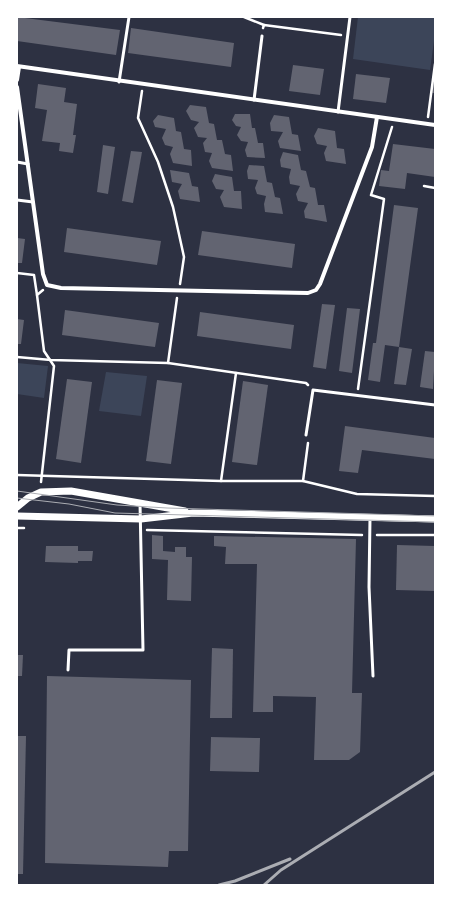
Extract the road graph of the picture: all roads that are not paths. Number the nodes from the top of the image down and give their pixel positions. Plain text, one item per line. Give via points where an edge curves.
1 (129, 17) edge
2 (350, 17) edge
3 (262, 36) road end
4 (18, 67) edge
5 (17, 80) edge
6 (120, 82) junction
7 (17, 87) edge
8 (254, 100) junction
9 (338, 112) junction
10 (377, 117) junction
11 (435, 125) edge
12 (17, 162) edge
13 (28, 164) junction
14 (17, 200) edge
15 (33, 202) junction
16 (435, 405) edge
17 (306, 435) road end
18 (140, 503) junction
19 (17, 507) edge
20 (194, 513) junction
21 (17, 516) edge
22 (370, 518) junction
23 (141, 519) junction
24 (435, 519) edge
25 (68, 670) dead end
26 (373, 676) dead end

1 - 6 lane
2 - 9 lane
3 - 8 lane
4 - 5 street
4 - 6 street
6 - 8 street
7 - 13 street
8 - 9 street
9 - 10 street
10 - 11 street
10 - 15 street via 372,147 320,284 316,290 308,293 47,286
12 - 13 lane
13 - 15 street
14 - 15 lane
16 - 17 lane via 313,390
18 - 19 street via 54,490 28,498
18 - 20 street
18 - 23 lane
20 - 22 street
20 - 23 street
21 - 23 street
22 - 24 street
22 - 26 lane via 369,587
23 - 25 lane via 143,650 69,650

